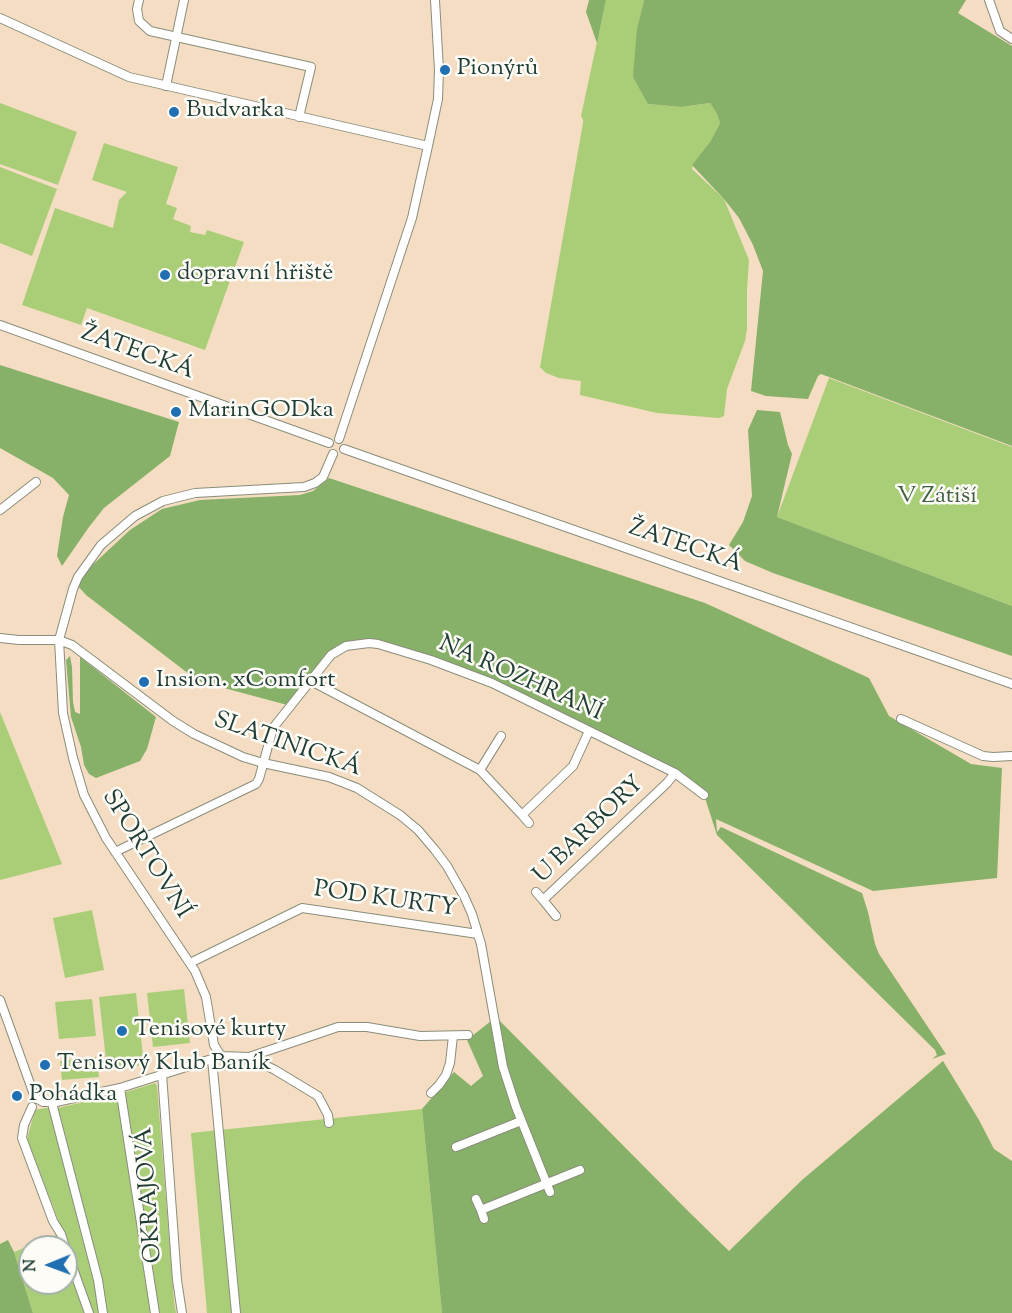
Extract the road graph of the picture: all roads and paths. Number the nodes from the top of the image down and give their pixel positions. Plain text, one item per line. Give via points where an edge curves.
1 (139, 0) edge
2 (184, 0) edge
3 (435, 0) edge
4 (989, 0) edge
5 (0, 18) edge
6 (176, 37) junction
7 (1012, 39) edge
8 (166, 86) junction
9 (299, 117) junction
10 (428, 146) junction
11 (0, 325) edge
12 (339, 439) junction
13 (329, 443) junction
14 (344, 449) junction
15 (333, 454) junction
16 (36, 482) dead end
17 (0, 510) edge
18 (0, 638) edge
19 (59, 640) junction
20 (310, 681) junction
21 (1012, 684) edge
22 (901, 719) dead end
23 (589, 731) junction
24 (501, 736) dead end
25 (1012, 756) edge
26 (263, 763) junction
27 (480, 770) junction
28 (675, 773) junction
29 (704, 795) dead end
30 (522, 815) junction
31 (529, 823) dead end
32 (115, 852) junction
33 (536, 892) dead end
34 (543, 900) junction
35 (556, 916) dead end
36 (478, 934) junction
37 (190, 963) junction
38 (0, 1000) edge
39 (468, 1035) dead end
40 (453, 1036) junction
41 (249, 1057) junction
42 (217, 1058) junction
43 (162, 1074) junction
44 (120, 1088) junction
45 (431, 1093) dead end
46 (52, 1103) junction
47 (32, 1107) dead end
48 (521, 1120) junction
49 (329, 1124) dead end
50 (456, 1147) dead end
51 (580, 1170) dead end
52 (548, 1188) junction
53 (476, 1199) dead end
54 (481, 1210) junction
55 (484, 1219) dead end
56 (61, 1235) edge
57 (78, 1282) edge
58 (89, 1313) edge
59 (103, 1313) edge
60 (155, 1313) edge
61 (182, 1313) edge
62 (236, 1313) edge

1 - 6 street via 139,21 150,31
2 - 6 street
3 - 10 street via 438,99
4 - 7 street via 1000,31
5 - 8 street via 129,77
6 - 8 street
6 - 9 street via 311,67
8 - 9 street
9 - 10 street
10 - 12 street via 412,218
11 - 13 street, ŽATECKÁ
12 - 13 street
12 - 14 street
13 - 15 street
14 - 15 street
14 - 21 street, ŽATECKÁ
15 - 19 street, SPORTOVNÍ via 323,477 304,487 195,493 163,501 135,516 101,545 78,577
16 - 17 street
18 - 19 street
19 - 26 street, SLATINICKÁ via 72,645 194,734
19 - 32 street, SPORTOVNÍ via 63,713 73,758 84,795
20 - 23 street, NA ROZHRANÍ via 330,655 346,646 378,644 492,683
20 - 26 street, NA ROZHRANÍ via 273,728
20 - 27 street
22 - 25 street via 983,756
23 - 28 street, NA ROZHRANÍ
23 - 30 street via 573,766
24 - 27 street
26 - 32 street, NA ROZHRANÍ via 259,779 250,788
26 - 36 street, SLATINICKÁ via 329,777 357,788 400,815 418,830 447,866 464,896
27 - 30 street
28 - 29 street, NA ROZHRANÍ
28 - 34 street, U BARBORY
30 - 31 street
32 - 37 street, SPORTOVNÍ
33 - 34 street
34 - 35 street, U BARBORY
36 - 37 street, POD KURTY via 302,908
36 - 48 street, SLATINICKÁ via 503,1067
37 - 42 street, SPORTOVNÍ via 206,997
38 - 46 street via 33,1092 39,1100
39 - 40 street
40 - 41 street via 338,1027
40 - 45 street via 446,1075
41 - 42 street
41 - 49 street via 318,1096
42 - 43 street
42 - 62 street, SPORTOVNÍ
43 - 44 street
43 - 61 street, OKRAJOVÁ
44 - 46 street
44 - 60 street
46 - 59 street
47 - 56 street via 22,1138
48 - 50 street
48 - 52 street, SLATINICKÁ
51 - 52 street
52 - 54 street
53 - 54 street
54 - 55 street
57 - 58 street

